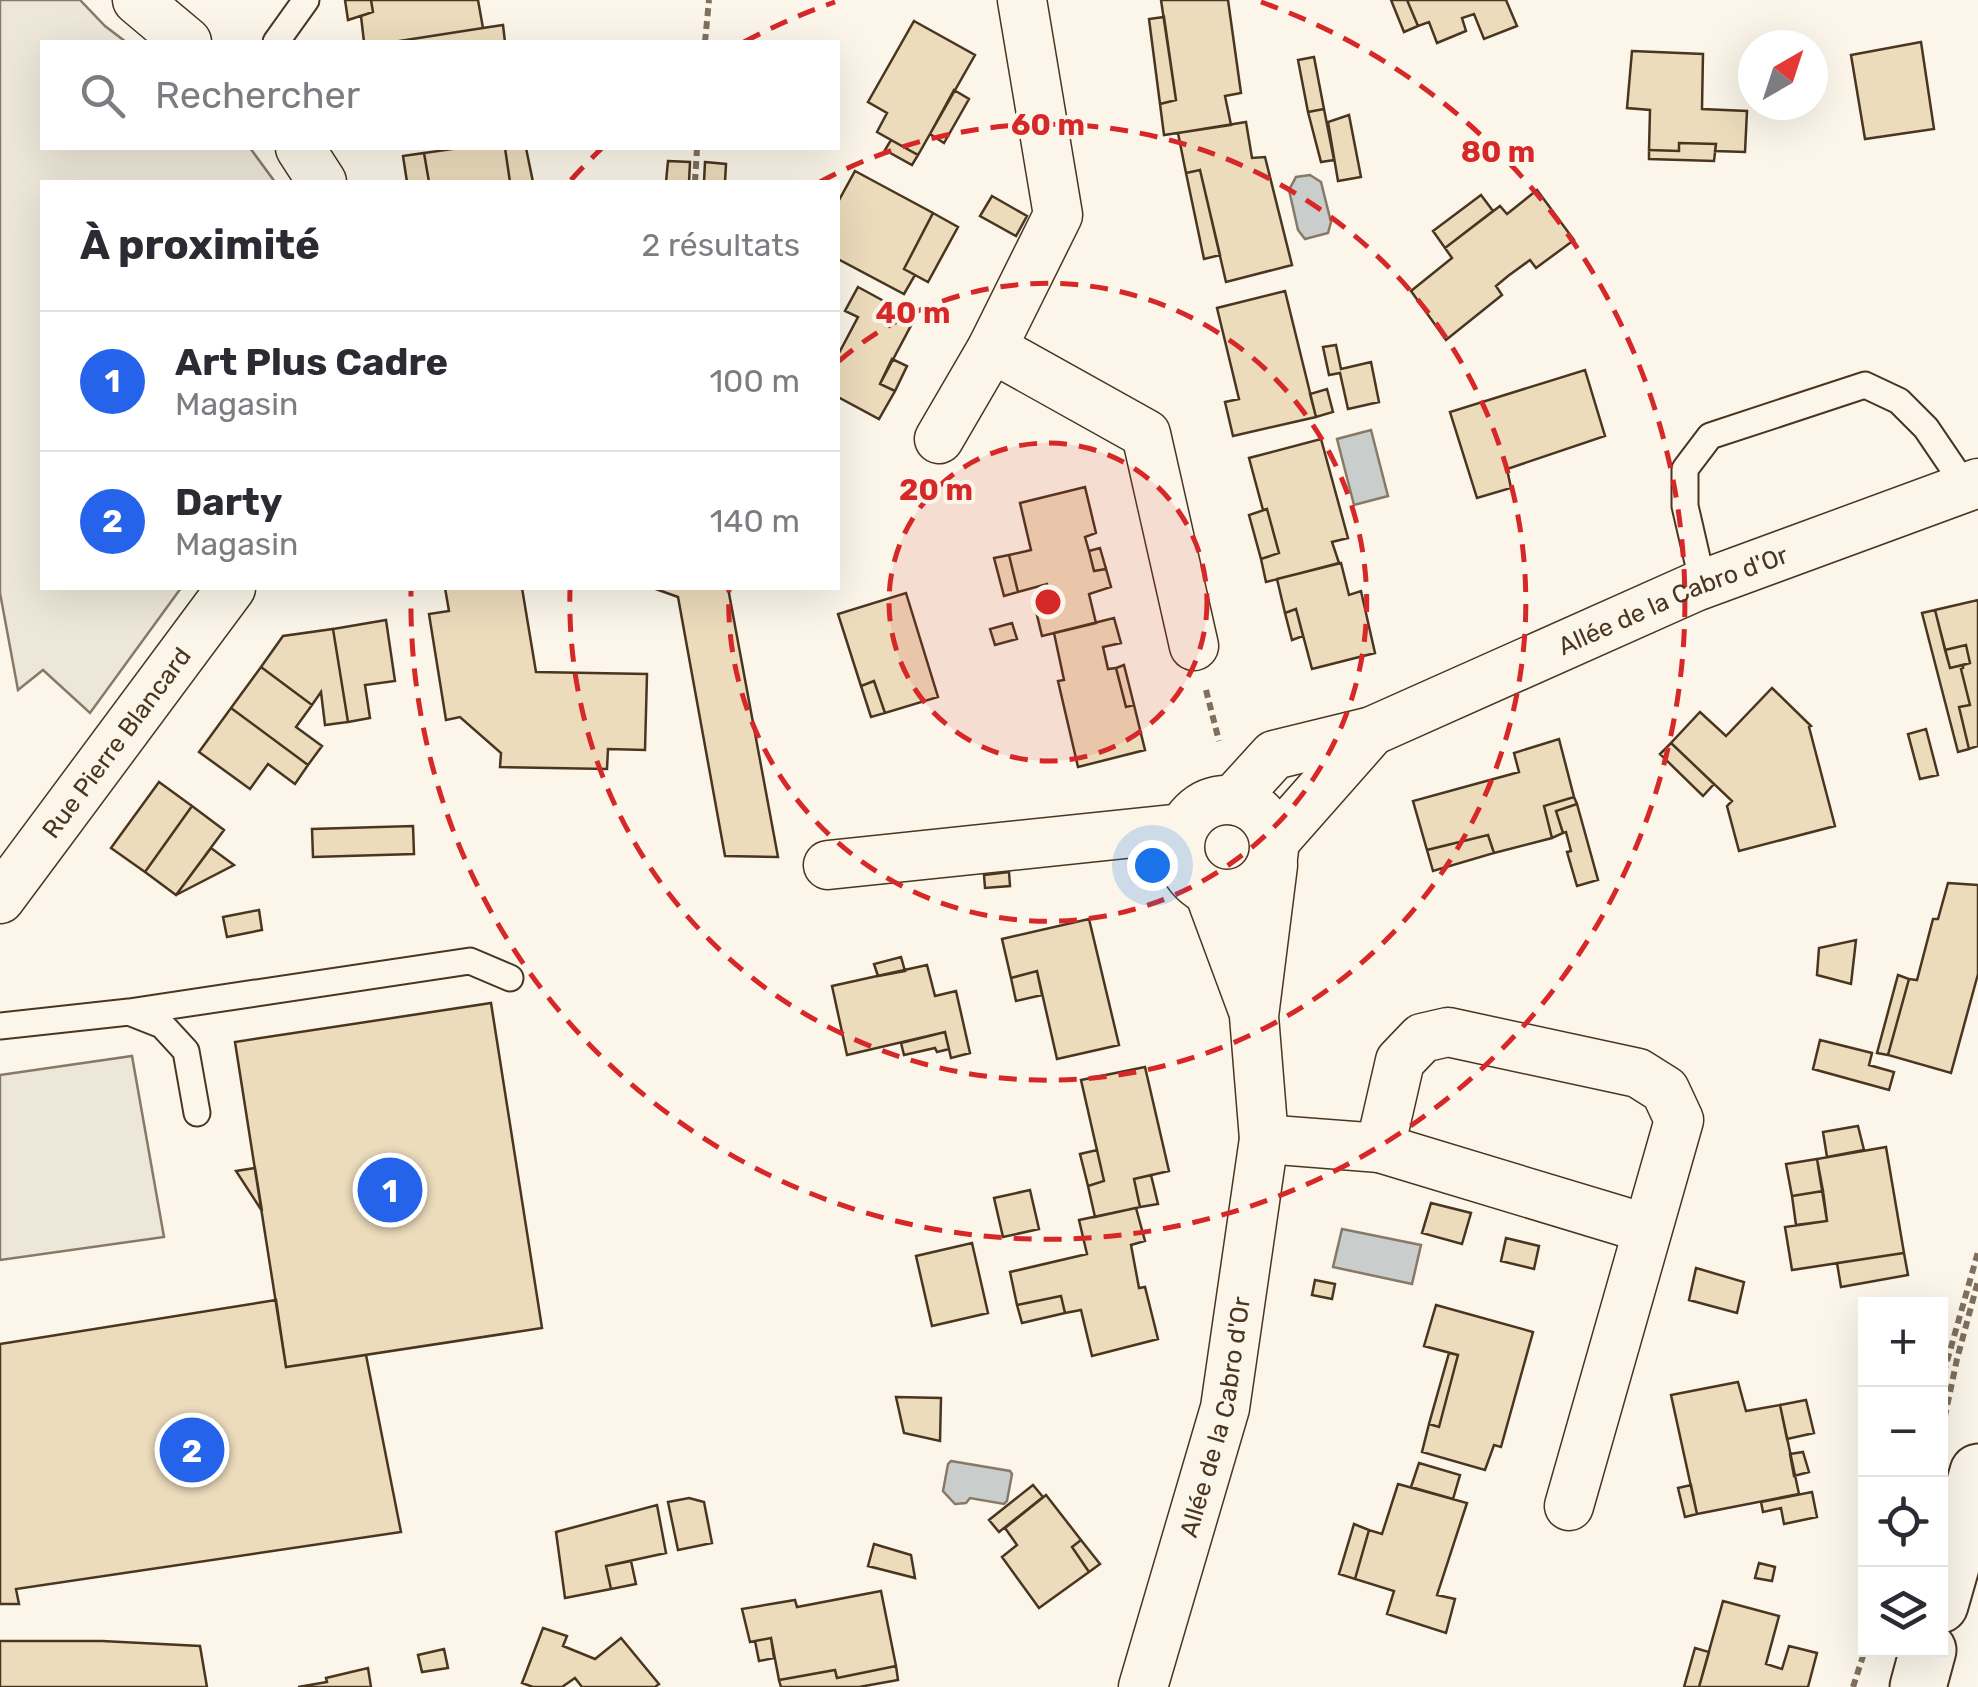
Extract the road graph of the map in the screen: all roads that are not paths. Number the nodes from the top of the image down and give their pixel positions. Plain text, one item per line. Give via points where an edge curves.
1 (137, 0) edge
2 (306, 0) edge
3 (1022, 0) edge
4 (185, 40) edge
5 (277, 40) edge
6 (301, 150) edge
7 (321, 180) edge
8 (992, 348) junction
9 (939, 439) dead end
10 (1972, 485) edge
11 (1703, 584) junction
12 (230, 590) edge
13 (1194, 646) road end
14 (1372, 731) junction
15 (1209, 810) junction
16 (1274, 853) junction
17 (828, 864) dead end
18 (1209, 892) junction
19 (0, 899) edge
20 (510, 978) dead end
21 (129, 1012) junction
22 (1254, 1016) junction
23 (0, 1026) edge
24 (197, 1113) dead end
25 (1264, 1139) junction
26 (1380, 1148) junction
27 (1648, 1230) junction
28 (1978, 1472) edge
29 (1568, 1506) dead end
30 (1948, 1576) edge
31 (1926, 1657) edge
32 (1143, 1687) edge
33 (1918, 1687) edge

1 - 4 street
2 - 5 lane
3 - 8 street via 1058,215
6 - 7 street
8 - 9 street
8 - 13 street via 1146,434
10 - 11 street, Allée de la Cabro d'Or
10 - 11 lane via 1899,400 1865,385 1710,436 1685,470 1685,506
11 - 14 street, Allée de la Cabro d'Or
12 - 19 street, Rue Pierre Blancard
14 - 15 street, Allée de la Cabro d'Or via 1274,755
14 - 16 street, Allée de la Cabro d'Or
15 - 16 street via 1252,806 1268,821
15 - 17 street
15 - 18 street via 1179,853 1188,877
16 - 18 street via 1258,886 1234,895
16 - 22 street, Allée de la Cabro d'Or
18 - 22 street, Allée de la Cabro d'Or
20 - 21 lane via 470,961
21 - 23 lane
21 - 24 lane via 162,1024 186,1051
22 - 25 street, Allée de la Cabro d'Or
25 - 26 street
25 - 32 street, Allée de la Cabro d'Or via 1224,1408
26 - 27 street
26 - 27 street via 1400,1061 1422,1038 1448,1032 1638,1074 1666,1090 1679,1120
27 - 29 street
28 - 30 street
31 - 33 street

